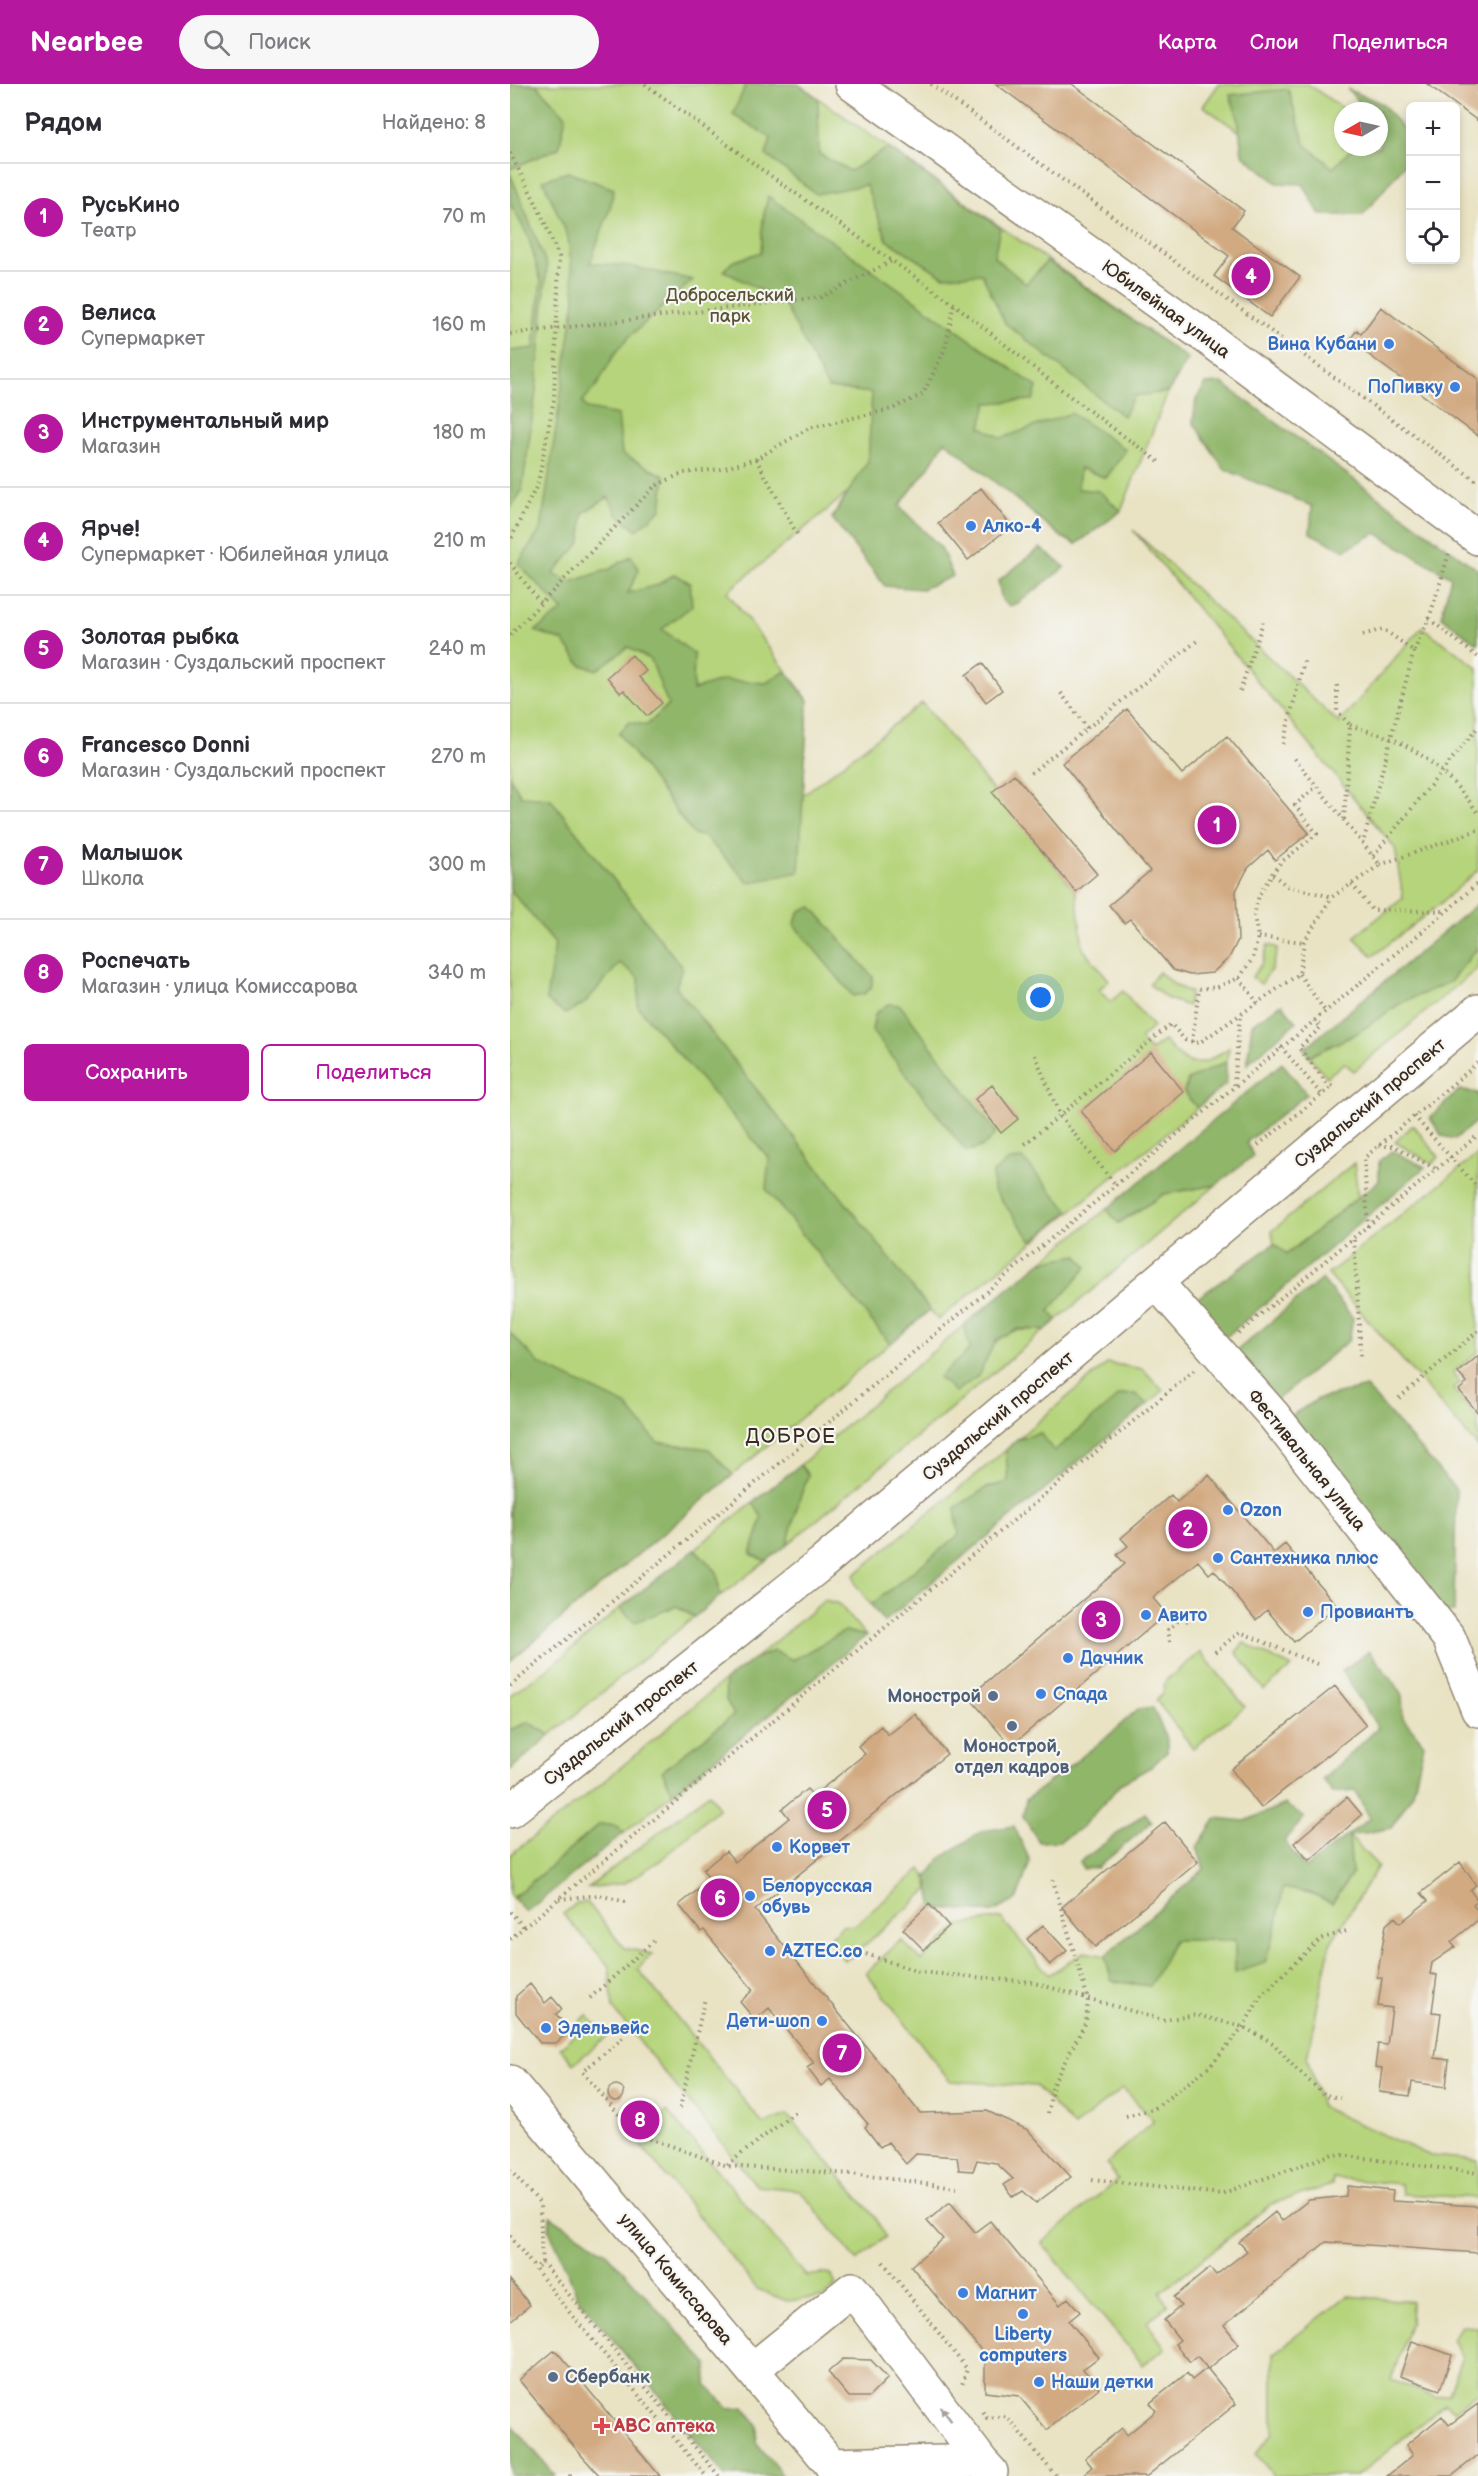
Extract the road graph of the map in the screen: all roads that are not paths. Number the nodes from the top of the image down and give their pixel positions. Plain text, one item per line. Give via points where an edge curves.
1 (852, 84) edge
2 (1468, 530) edge
3 (1478, 1011) edge
4 (1156, 1283) junction
5 (1478, 1710) edge
6 (510, 1811) edge
7 (510, 2082) edge
8 (753, 2369) junction
9 (988, 2469) edge
10 (836, 2470) edge

1 - 2 main road, Юбилейная улица
3 - 4 main road, Суздальский проспект
4 - 5 main road, Фестивальная улица via 1274,1416 1449,1638
4 - 6 main road, Суздальский проспект via 821,1564
7 - 8 main road, улица Комиссарова
9 -> 8 main road via 852,2289
8 - 10 main road, улица Комиссарова
9 - 10 main road

